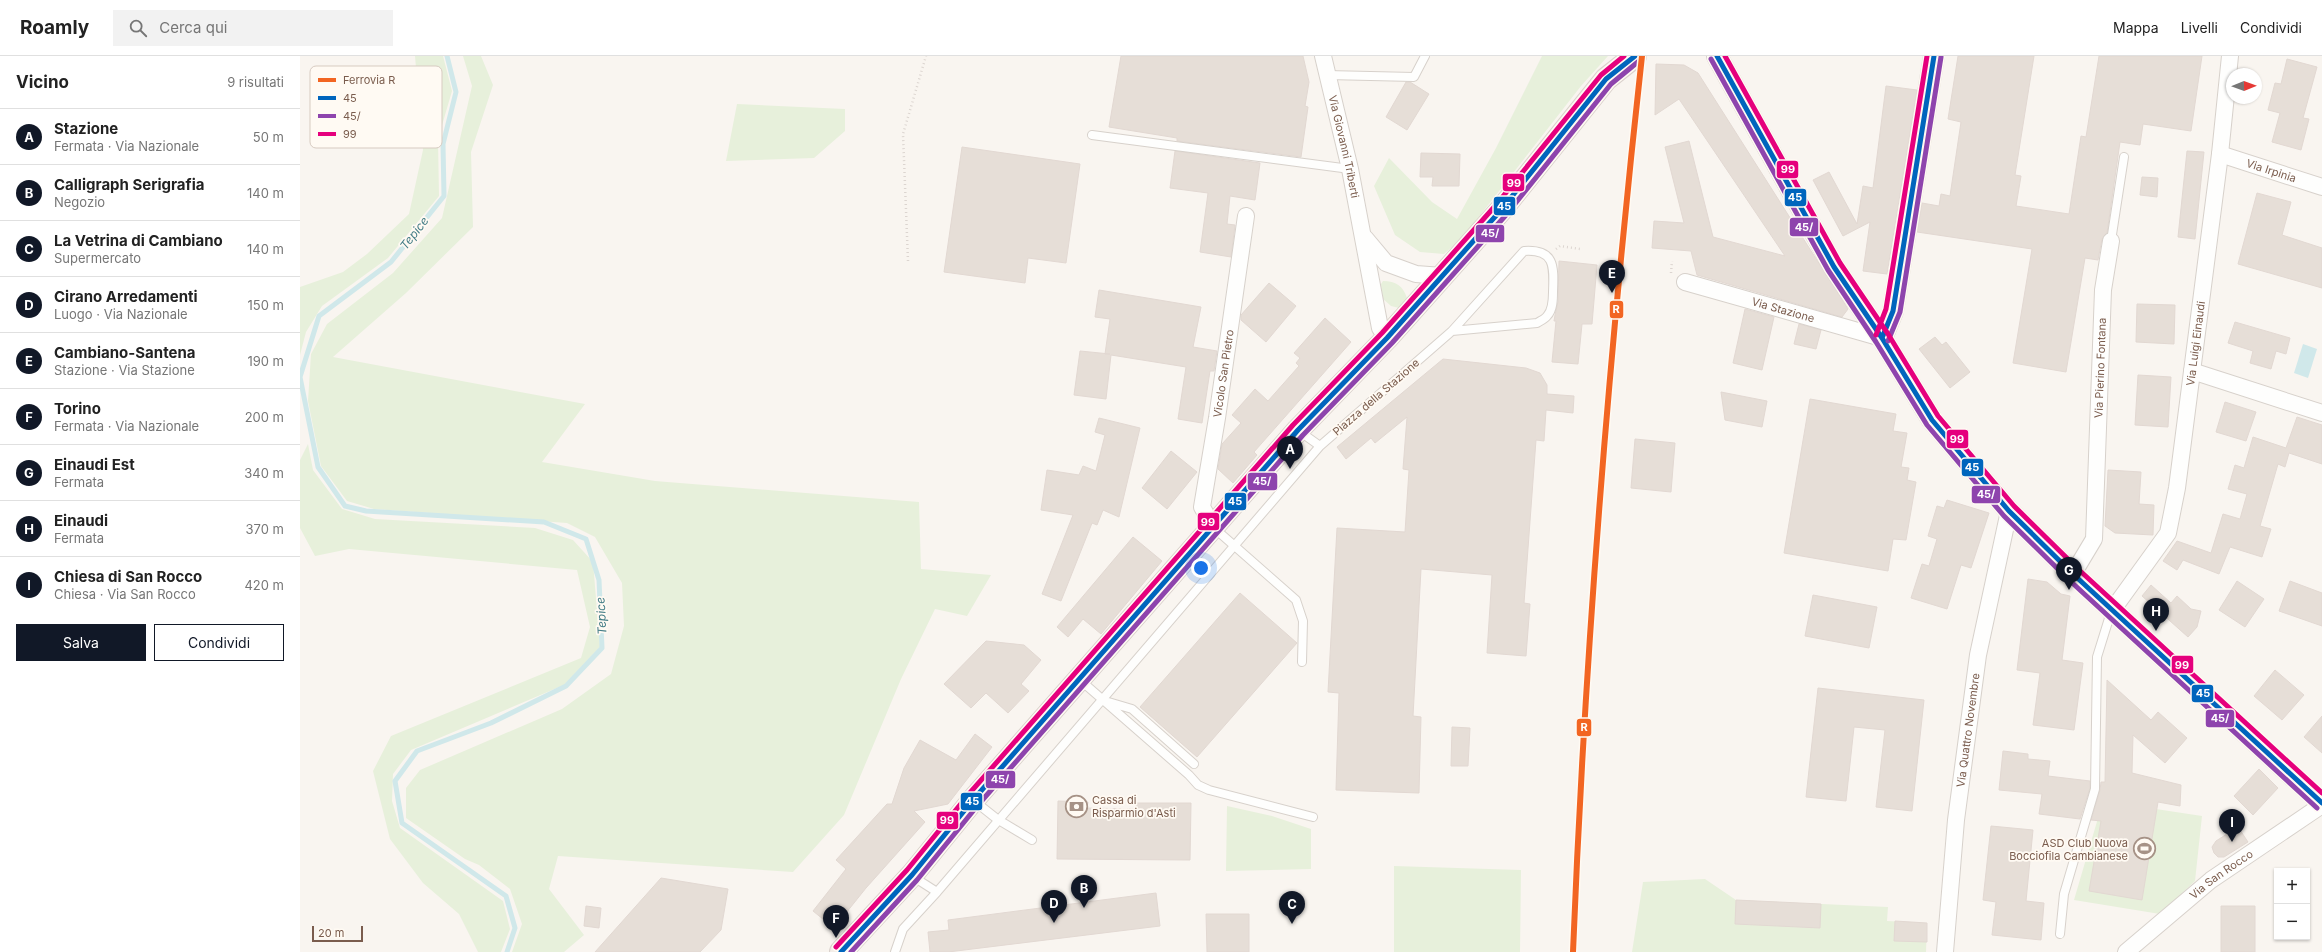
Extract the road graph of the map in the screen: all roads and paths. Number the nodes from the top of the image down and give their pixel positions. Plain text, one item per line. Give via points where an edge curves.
1 (926, 56) edge
2 (1425, 56) edge
3 (1635, 56) edge
4 (1717, 56) edge
5 (1934, 56) edge
6 (2230, 56) edge
7 (1326, 64) edge
8 (1092, 135) dead end
9 (2220, 154) junction
10 (2124, 157) dead end
11 (1350, 169) junction
12 (2322, 187) edge
13 (1246, 216) dead end
14 (1365, 238) junction
15 (2111, 241) joint
16 (1560, 246) dead end
17 (1580, 249) dead end
18 (908, 261) dead end
19 (1442, 276) junction
20 (1685, 282) dead end
21 (1452, 331) junction
22 (1387, 338) junction
23 (1882, 338) junction
24 (2192, 372) junction
25 (2322, 413) edge
26 (1298, 430) junction
27 (1320, 446) junction
28 (2009, 511) junction
29 (1213, 527) junction
30 (1234, 545) junction
31 (2072, 574) junction
32 (2111, 612) junction
33 (1302, 662) dead end
34 (1079, 679) junction
35 (1101, 699) junction
36 (1194, 764) dead end
37 (973, 800) junction
38 (2322, 804) edge
39 (1313, 817) dead end
40 (998, 820) junction
41 (1032, 840) dead end
42 (912, 875) junction
43 (937, 892) junction
44 (2060, 934) dead end
45 (841, 952) edge
46 (895, 952) edge
47 (1945, 952) edge
48 (2126, 952) edge

1 - 18 path via 903,134
2 - 7 lane via 1414,77
3 - 19 main road via 1606,79 1501,210
4 - 23 street via 1834,267
5 - 23 street via 1893,311
6 - 9 street, Via Luigi Einaudi
7 - 11 street, Via Giovanni Triberti
8 - 11 lane
9 - 12 street, Via Irpinia
9 - 24 street, Via Luigi Einaudi
10 - 15 lane, Via Pierino Fontana
11 - 14 street, Via Giovanni Triberti
13 - 29 street, Vicolo San Pietro via 1202,507
14 - 19 street, Via Giovanni Triberti via 1386,263 1416,274
14 - 22 street, Via Giovanni Triberti via 1380,328
15 - 31 street, Via Pierino Fontana via 2103,290 2094,539
16 - 17 path
19 - 22 main road
20 - 23 street, Via Stazione
21 - 21 lane, Piazza della Stazione via 1537,323 1548,315 1552,302 1554,265 1538,250 1524,251
21 - 27 lane, Piazza della Stazione
22 - 26 main road
23 - 28 street via 1932,420
24 - 25 street
24 - 32 street, Via Luigi Einaudi via 2177,488 2168,534
26 - 27 lane
26 - 29 main road
27 - 30 lane, Piazza della Stazione
28 - 31 street
28 - 47 street, Via Quattro Novembre via 1978,655 1956,820
29 - 30 lane
29 - 34 main road
30 - 33 lane via 1296,600 1303,621
30 - 35 lane, Piazza della Stazione
31 - 32 street
32 - 38 street
32 - 44 lane via 2097,657 2095,789 2064,894
34 - 35 lane
34 - 37 main road
35 - 36 lane via 1132,709
35 - 39 lane via 1198,785
35 - 40 lane, Piazza della Stazione
37 - 40 lane
37 - 42 main road
38 - 48 street, Via San Rocco via 2211,880
40 - 41 lane
40 - 43 lane, Piazza della Stazione
42 - 43 lane
42 - 45 main road
43 - 46 lane, Piazza della Stazione via 903,930

